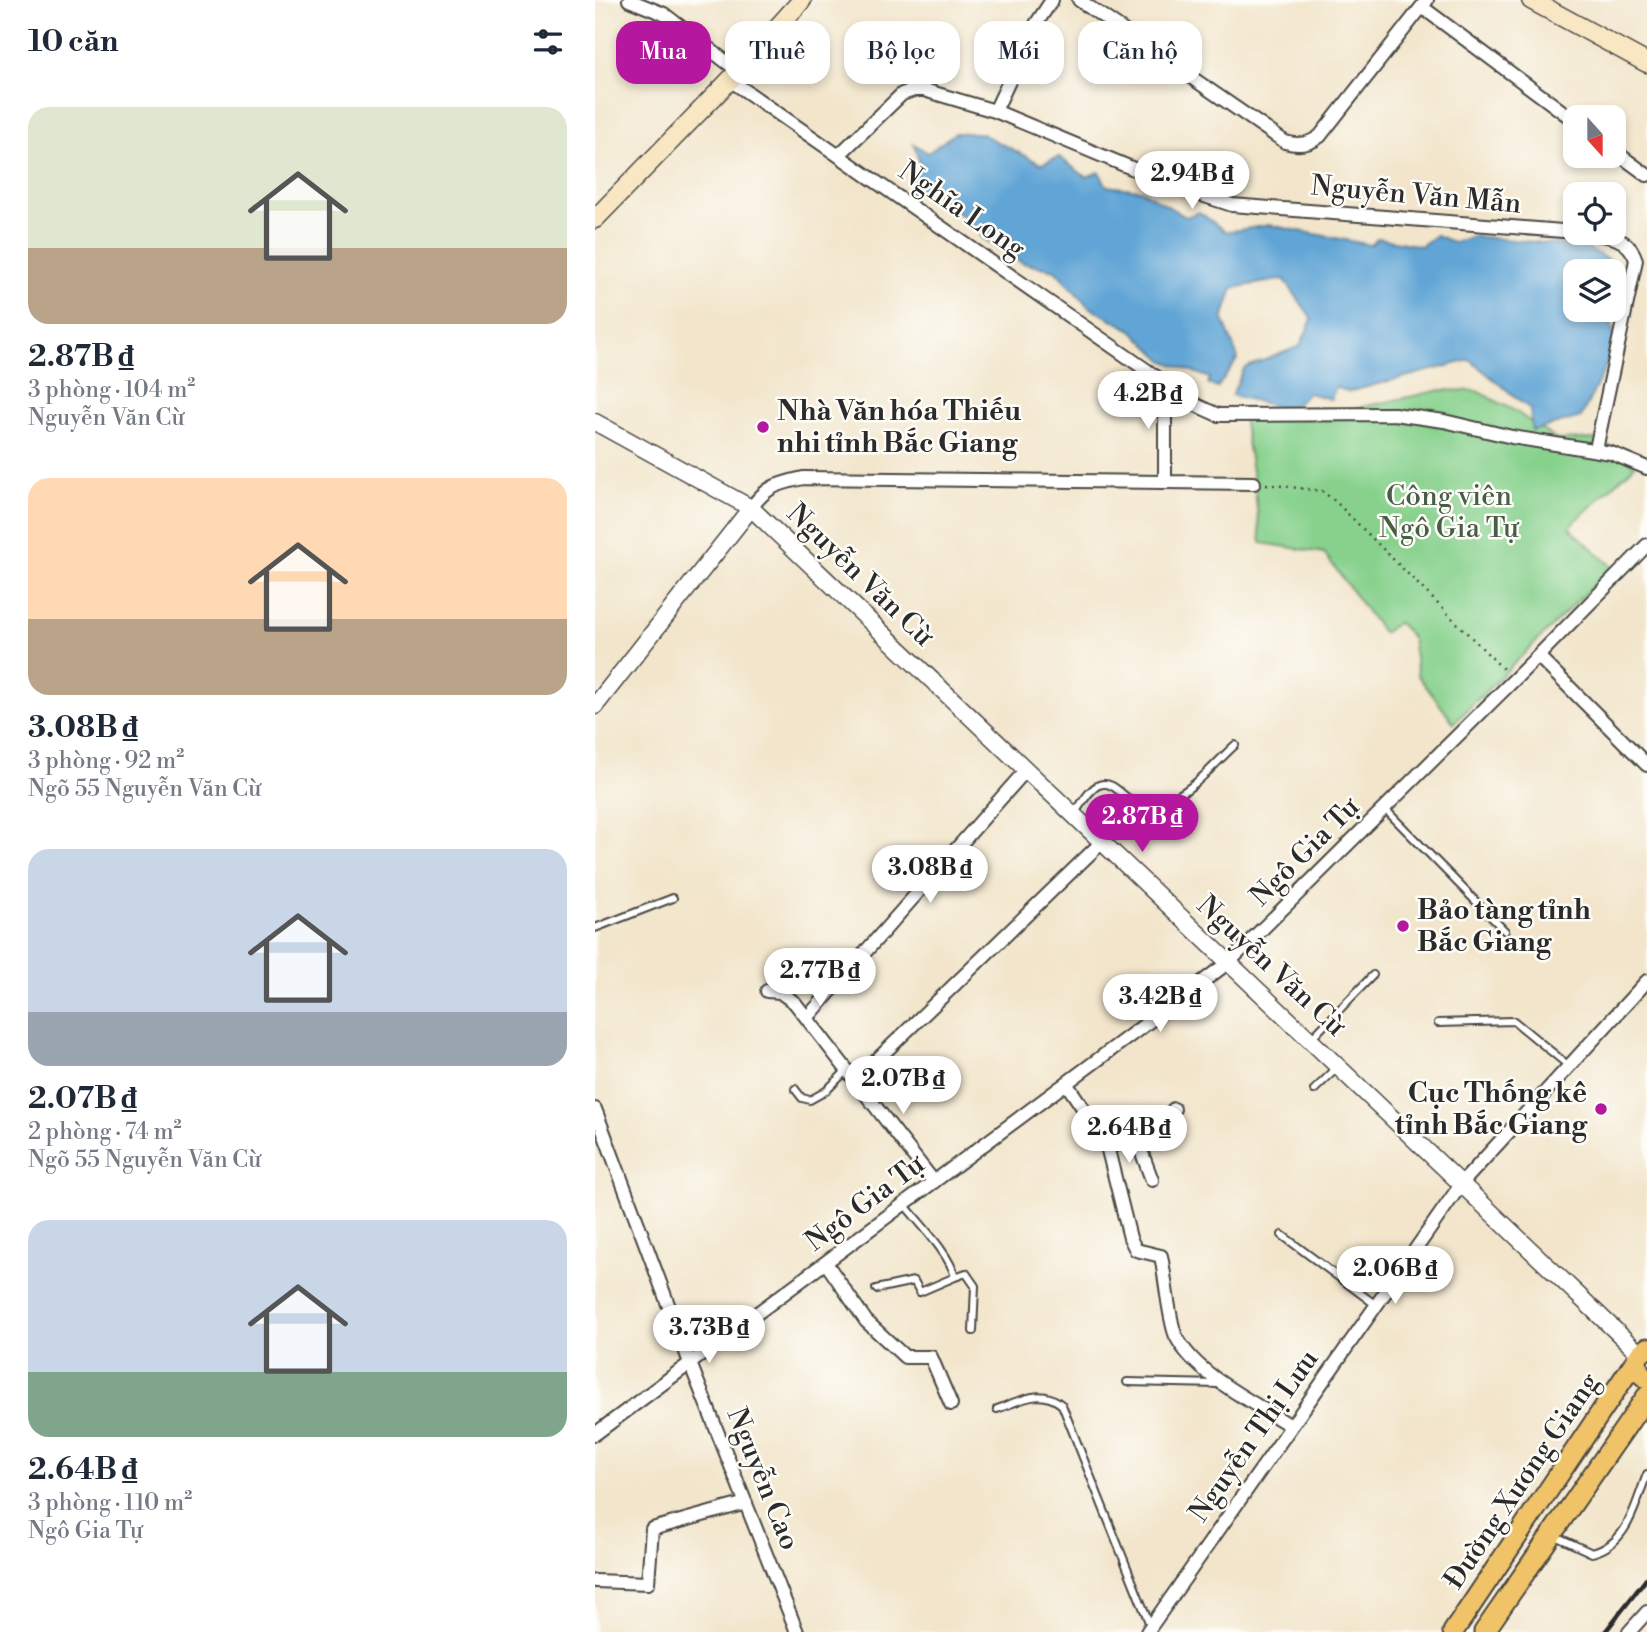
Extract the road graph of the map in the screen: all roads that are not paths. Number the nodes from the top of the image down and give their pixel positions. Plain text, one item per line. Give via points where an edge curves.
1 (629, 0) edge
2 (802, 0) edge
3 (1052, 0) edge
4 (1079, 0) edge
5 (1531, 0) edge
6 (1425, 3) edge
7 (783, 21) edge
8 (1647, 63) edge
9 (725, 68) edge
10 (726, 84) edge
11 (745, 84) edge
12 (995, 111) junction
13 (1563, 112) edge
14 (839, 155) junction
15 (1626, 160) edge
16 (1647, 175) edge
17 (595, 219) edge
18 (1563, 232) edge
19 (1626, 245) edge
20 (1165, 381) junction
21 (595, 422) edge
22 (1597, 449) junction
23 (1647, 468) edge
24 (1165, 481) junction
25 (1254, 483) road end
26 (751, 508) junction
27 (1647, 545) edge
28 (1538, 656) junction
29 (595, 706) edge
30 (1235, 745) dead end
31 (1647, 765) edge
32 (1026, 769) junction
33 (1384, 808) junction
34 (1074, 815) junction
35 (1102, 842) junction
36 (673, 898) dead end
37 (595, 928) edge
38 (1505, 931) dead end
39 (1229, 962) junction
40 (1373, 975) dead end
41 (1647, 981) edge
42 (767, 991) dead end
43 (807, 1018) junction
44 (1438, 1023) dead end
45 (1310, 1040) junction
46 (1339, 1066) junction
47 (1569, 1066) junction
48 (847, 1070) junction
49 (855, 1081) junction
50 (1066, 1083) junction
51 (795, 1089) dead end
52 (1314, 1090) dead end
53 (595, 1109) edge
54 (1174, 1109) dead end
55 (1136, 1136) junction
56 (1107, 1147) junction
57 (1152, 1180) dead end
58 (934, 1182) junction
59 (1462, 1183) junction
60 (904, 1204) junction
61 (1282, 1235) dead end
62 (826, 1263) junction
63 (955, 1277) junction
64 (876, 1289) dead end
65 (1376, 1305) junction
66 (973, 1331) dead end
67 (1641, 1354) edge
68 (690, 1363) junction
69 (1647, 1379) edge
70 (1127, 1382) dead end
71 (1226, 1384) junction
72 (1647, 1396) edge
73 (951, 1404) dead end
74 (997, 1409) dead end
75 (1291, 1426) junction
76 (595, 1434) edge
77 (1647, 1474) edge
78 (746, 1503) junction
79 (1552, 1535) junction
80 (595, 1581) edge
81 (1645, 1617) edge
82 (1149, 1629) edge
83 (797, 1632) edge
84 (1453, 1632) edge
85 (1484, 1632) edge
86 (1629, 1632) edge

1 - 9 street, Nghĩa Long via 664,14
2 - 7 main road
3 - 12 street
4 - 6 street via 1294,145 1320,136
5 - 8 main road
6 - 13 street
10 - 17 main road
11 - 14 street, Nghĩa Long
12 - 14 street, Nguyễn Văn Mẫn via 924,90 909,92
12 - 18 street, Nguyễn Văn Mẫn via 1177,187 1233,205
14 - 20 street, Nghĩa Long
15 - 16 street
19 - 22 street, Nguyễn Văn Mẫn via 1636,260
20 - 22 street via 1198,406 1219,415 1394,414 1512,438
20 - 24 street
21 - 26 street, Nguyễn Văn Cừ
22 - 23 street
24 - 25 street
24 - 26 street via 803,478 762,492
26 - 29 street
26 - 32 street, Nguyễn Văn Cừ
27 - 28 street, Ngô Gia Tự
28 - 31 street
28 - 33 street, Ngô Gia Tự
30 - 34 lane via 1176,796 1150,804 1135,803 1112,786 1099,785
32 - 34 street, Nguyễn Văn Cừ
32 - 43 street
33 - 38 lane
33 - 39 street, Ngô Gia Tự
34 - 35 street, Nguyễn Văn Cừ
35 - 39 street, Nguyễn Văn Cừ
35 - 49 street
36 - 37 lane
39 - 45 street, Nguyễn Văn Cừ
39 - 50 street, Ngô Gia Tự
40 - 45 lane
41 - 47 street, Nguyễn Thị Lưu
42 - 43 street via 789,997
43 - 48 street
44 - 47 lane via 1514,1021
45 - 46 street, Nguyễn Văn Cừ
46 - 52 lane
46 - 59 street, Nguyễn Văn Cừ
47 - 59 street, Nguyễn Thị Lưu
48 - 49 street
48 - 51 lane via 810,1100
49 - 58 street
50 - 56 street
50 - 58 street, Ngô Gia Tự
53 - 68 street, Nguyễn Cao
54 - 55 street via 1148,1134
55 - 56 street
55 - 57 street
56 - 71 street via 1136,1250 1161,1255 1175,1334 1196,1362
58 - 60 street, Ngô Gia Tự
59 - 65 street, Nguyễn Thị Lưu
59 - 67 street, Nguyễn Văn Cừ
60 - 62 street, Ngô Gia Tự
60 - 63 lane
61 - 65 lane
62 - 68 street, Ngô Gia Tự
62 - 73 street via 866,1321 905,1357 931,1357
63 - 64 lane via 920,1292 914,1281
63 - 66 lane via 966,1273 975,1286
65 - 75 street, Nguyễn Thị Lưu
67 - 69 main road via 1639,1372
67 - 84 main road, Đường Xương Giang
68 - 76 street, Ngô Gia Tự
68 - 78 street, Nguyễn Cao
70 - 71 lane
71 - 75 street
72 - 79 main road, Đường Xương Giang
74 - 82 lane via 1042,1395 1062,1405
75 - 82 street, Nguyễn Thị Lưu
77 - 79 lane via 1623,1534 1611,1546 1592,1553
78 - 80 street via 652,1529 648,1583
78 - 83 street, Nguyễn Cao
79 - 85 main road, Đường Xương Giang
81 - 86 street

